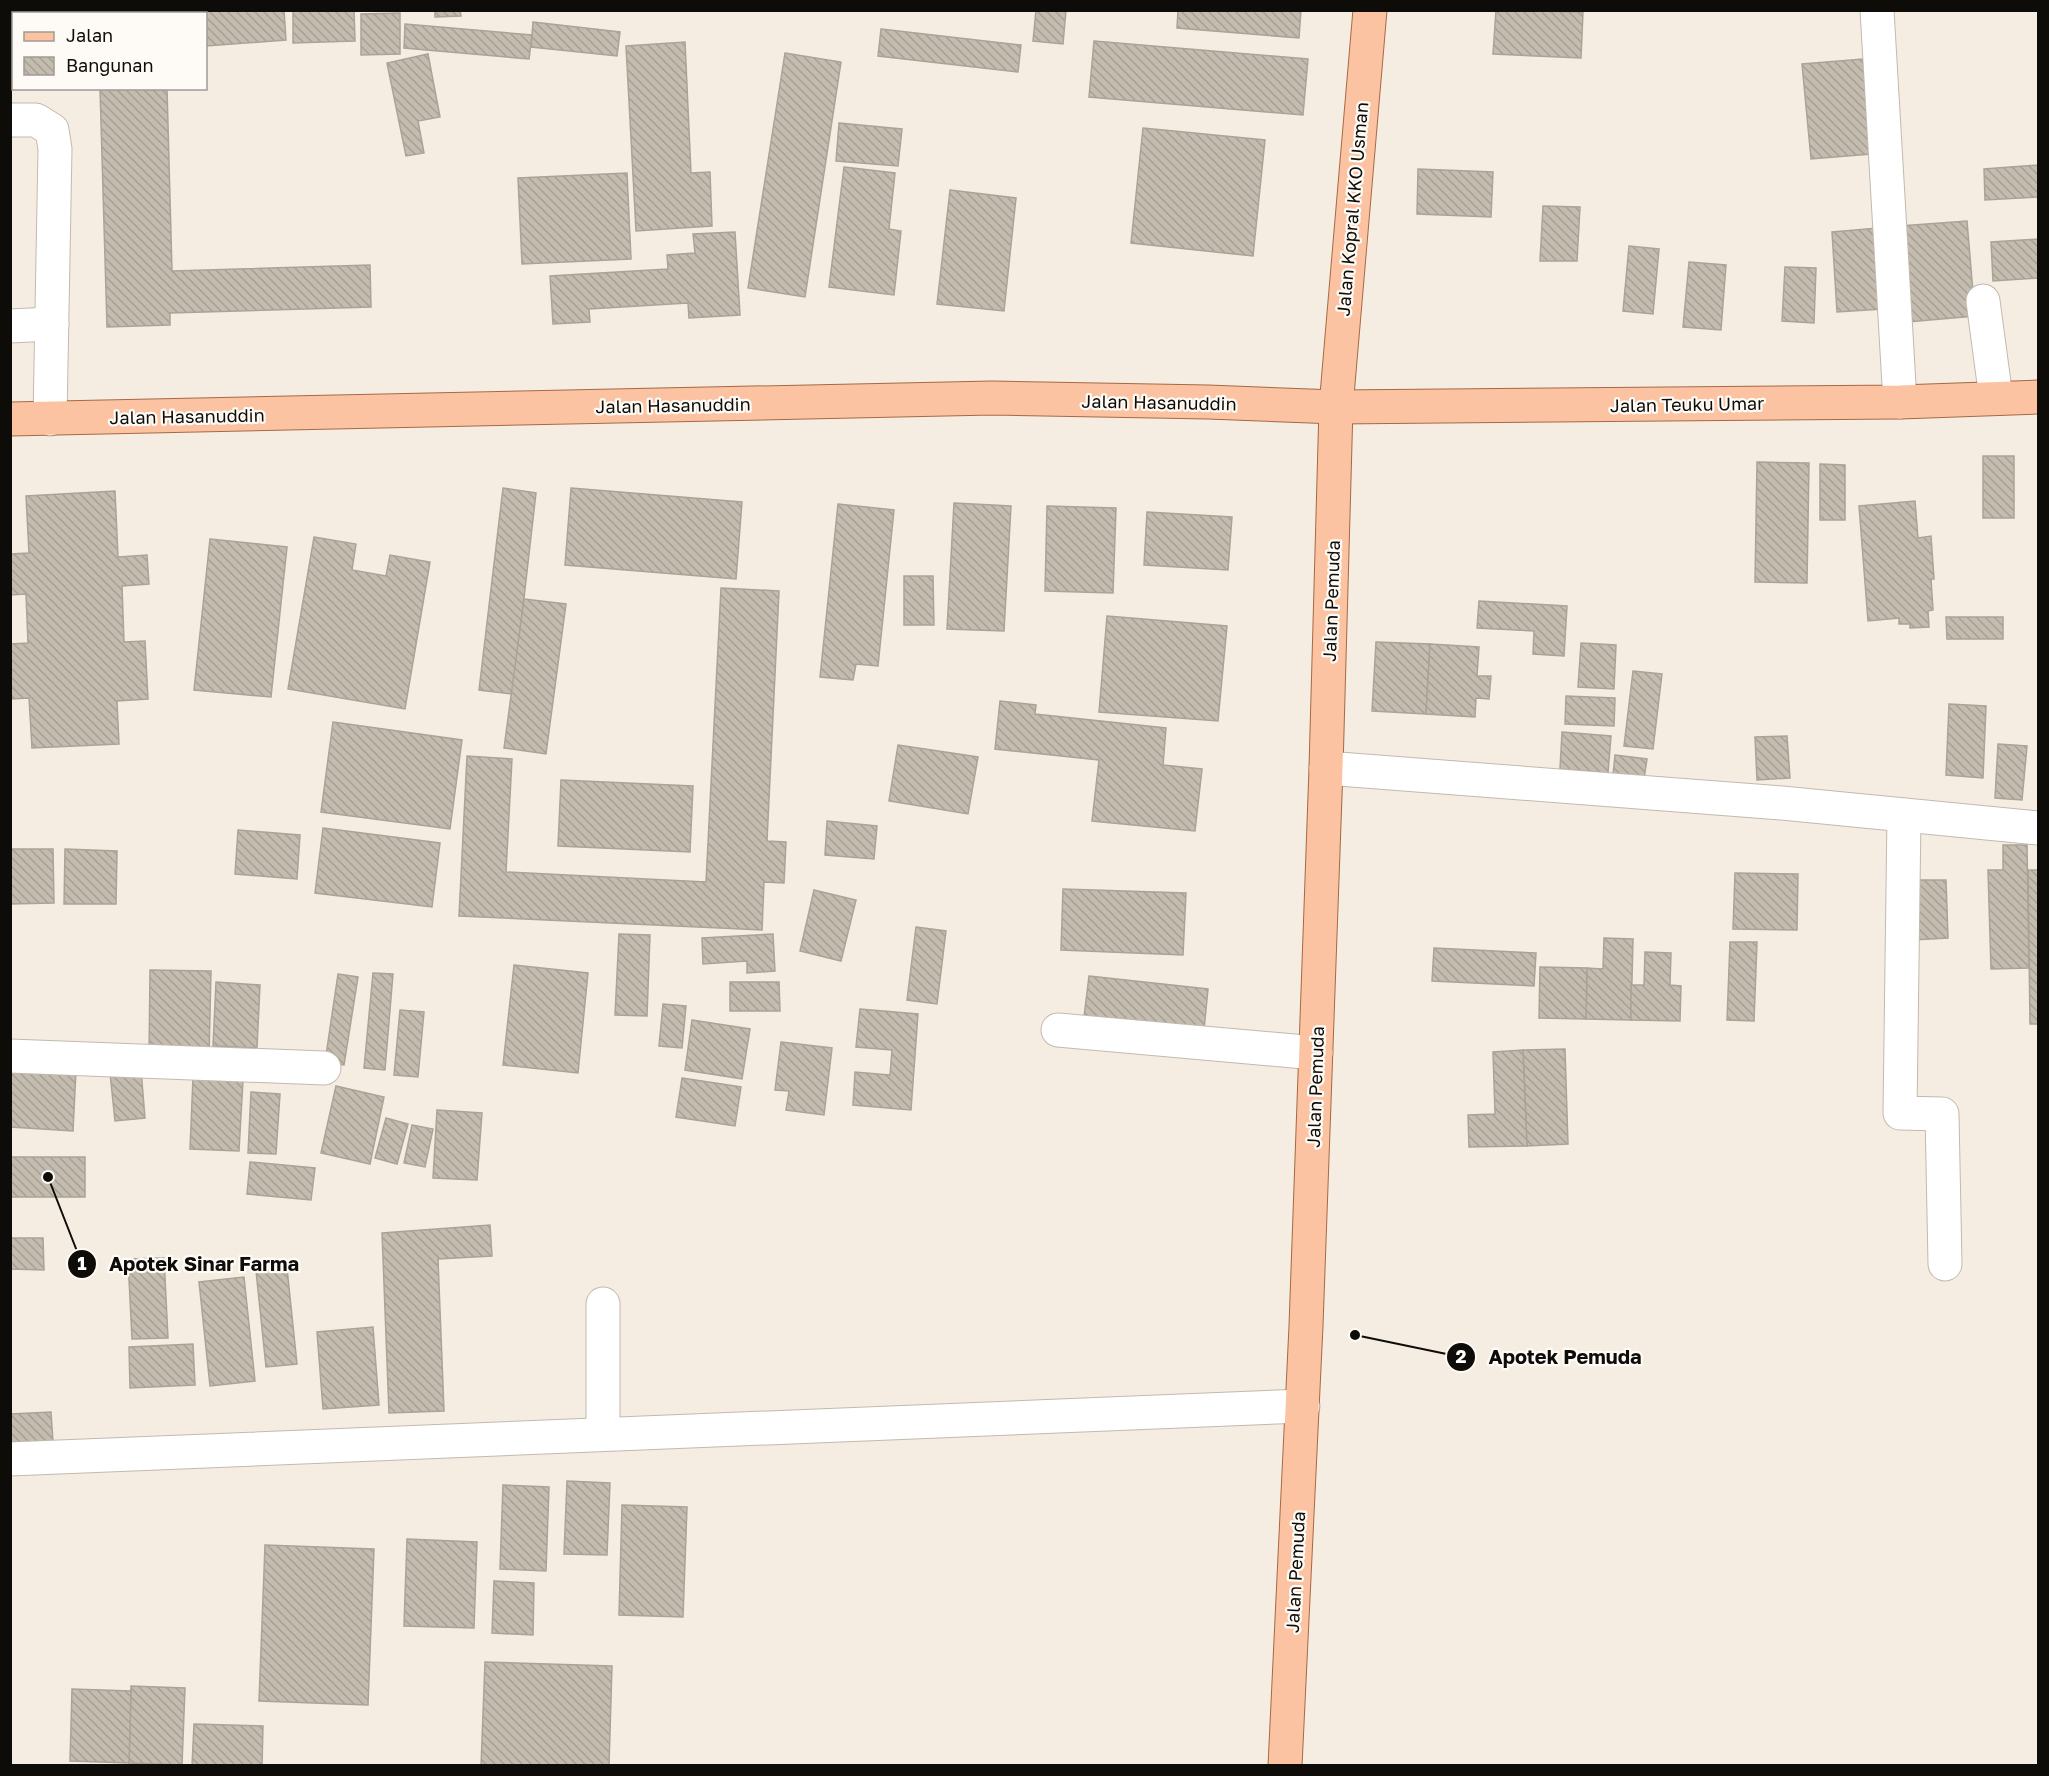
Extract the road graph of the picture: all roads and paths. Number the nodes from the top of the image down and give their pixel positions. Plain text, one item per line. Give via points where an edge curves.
1 (1370, 10) edge
2 (1877, 10) edge
3 (10, 120) edge
4 (1983, 301) dead end
5 (52, 324) junction
6 (10, 326) edge
7 (2038, 397) edge
8 (1996, 398) junction
9 (1900, 402) junction
10 (1336, 407) junction
11 (10, 419) edge
12 (50, 419) junction
13 (1326, 768) junction
14 (1904, 815) junction
15 (2038, 828) edge
16 (1058, 1030) dead end
17 (1316, 1053) junction
18 (10, 1056) edge
19 (324, 1068) dead end
20 (1945, 1264) dead end
21 (603, 1304) dead end
22 (1303, 1406) junction
23 (603, 1434) junction
24 (10, 1459) edge
25 (1285, 1766) edge

1 - 10 main road, Jalan Kopral KKO Usman
2 - 9 street
3 - 5 street via 36,120 51,130 53,139
4 - 8 street
5 - 6 street
5 - 12 street
7 - 8 main road, Jalan Teuku Umar
8 - 9 main road, Jalan Teuku Umar
9 - 10 main road, Jalan Teuku Umar
10 - 12 main road, Jalan Hasanuddin via 992,398
10 - 13 main road, Jalan Pemuda
11 - 12 main road, Jalan Hasanuddin
13 - 14 street
13 - 17 main road, Jalan Pemuda
14 - 15 street
14 - 20 street via 1900,1113 1942,1114
16 - 17 street
17 - 22 main road, Jalan Pemuda
18 - 19 street
21 - 23 street
22 - 23 street
22 - 25 main road, Jalan Pemuda
23 - 24 street

